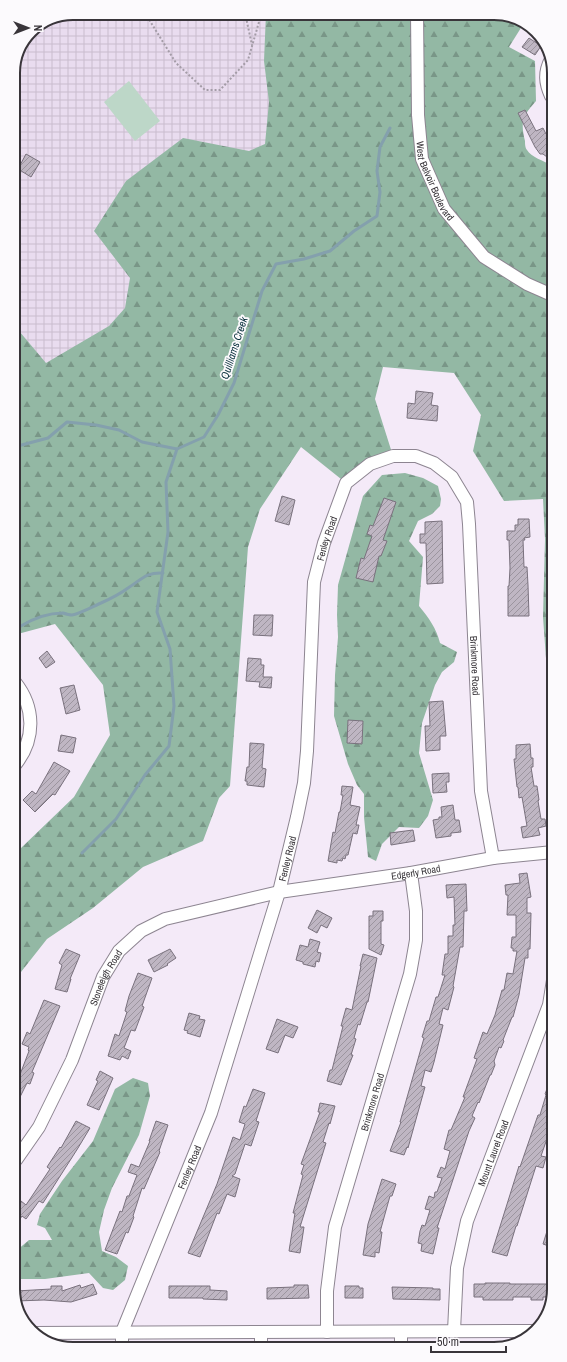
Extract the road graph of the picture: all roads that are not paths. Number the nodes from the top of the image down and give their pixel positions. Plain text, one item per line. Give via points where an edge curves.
1 (417, 20) edge
2 (547, 71) edge
3 (547, 88) edge
4 (547, 293) edge
5 (452, 476) joint
6 (20, 688) edge
7 (20, 757) edge
8 (547, 853) edge
9 (493, 858) junction
10 (411, 873) junction
11 (279, 892) junction
12 (547, 1010) edge
13 (20, 1154) edge
14 (454, 1331) junction
15 (527, 1331) edge
16 (122, 1332) junction
17 (327, 1332) junction
18 (401, 1332) junction
19 (44, 1333) edge
20 (261, 1333) junction
21 (122, 1342) edge
22 (261, 1342) edge
23 (401, 1342) edge

1 - 4 street, West Belvoir Boulevard via 418,115 422,159 444,209 484,257 527,284
2 - 3 street
5 - 9 street, Brinkmore Road via 467,502 481,791
5 - 11 street, Fenley Road via 416,456 393,456 370,464 346,483 324,543 314,582 304,783
6 - 7 street via 28,703 31,719 30,733
8 - 9 street, Edgerly Road
9 - 10 street, Edgerly Road
10 - 11 street, Edgerly Road
10 - 17 street, Brinkmore Road via 416,911 416,940 410,974 335,1227 327,1291
11 - 13 street, Stoneleigh Road via 165,919 141,931 119,952 103,978 72,1060 39,1127
11 - 16 street, Fenley Road via 211,1113
12 - 14 street, Mount Laurel Road via 467,1221 457,1268
14 - 15 street
14 - 18 street
16 - 19 street
16 - 20 street
16 - 21 street
17 - 18 street
17 - 20 street
18 - 23 street
20 - 22 street

